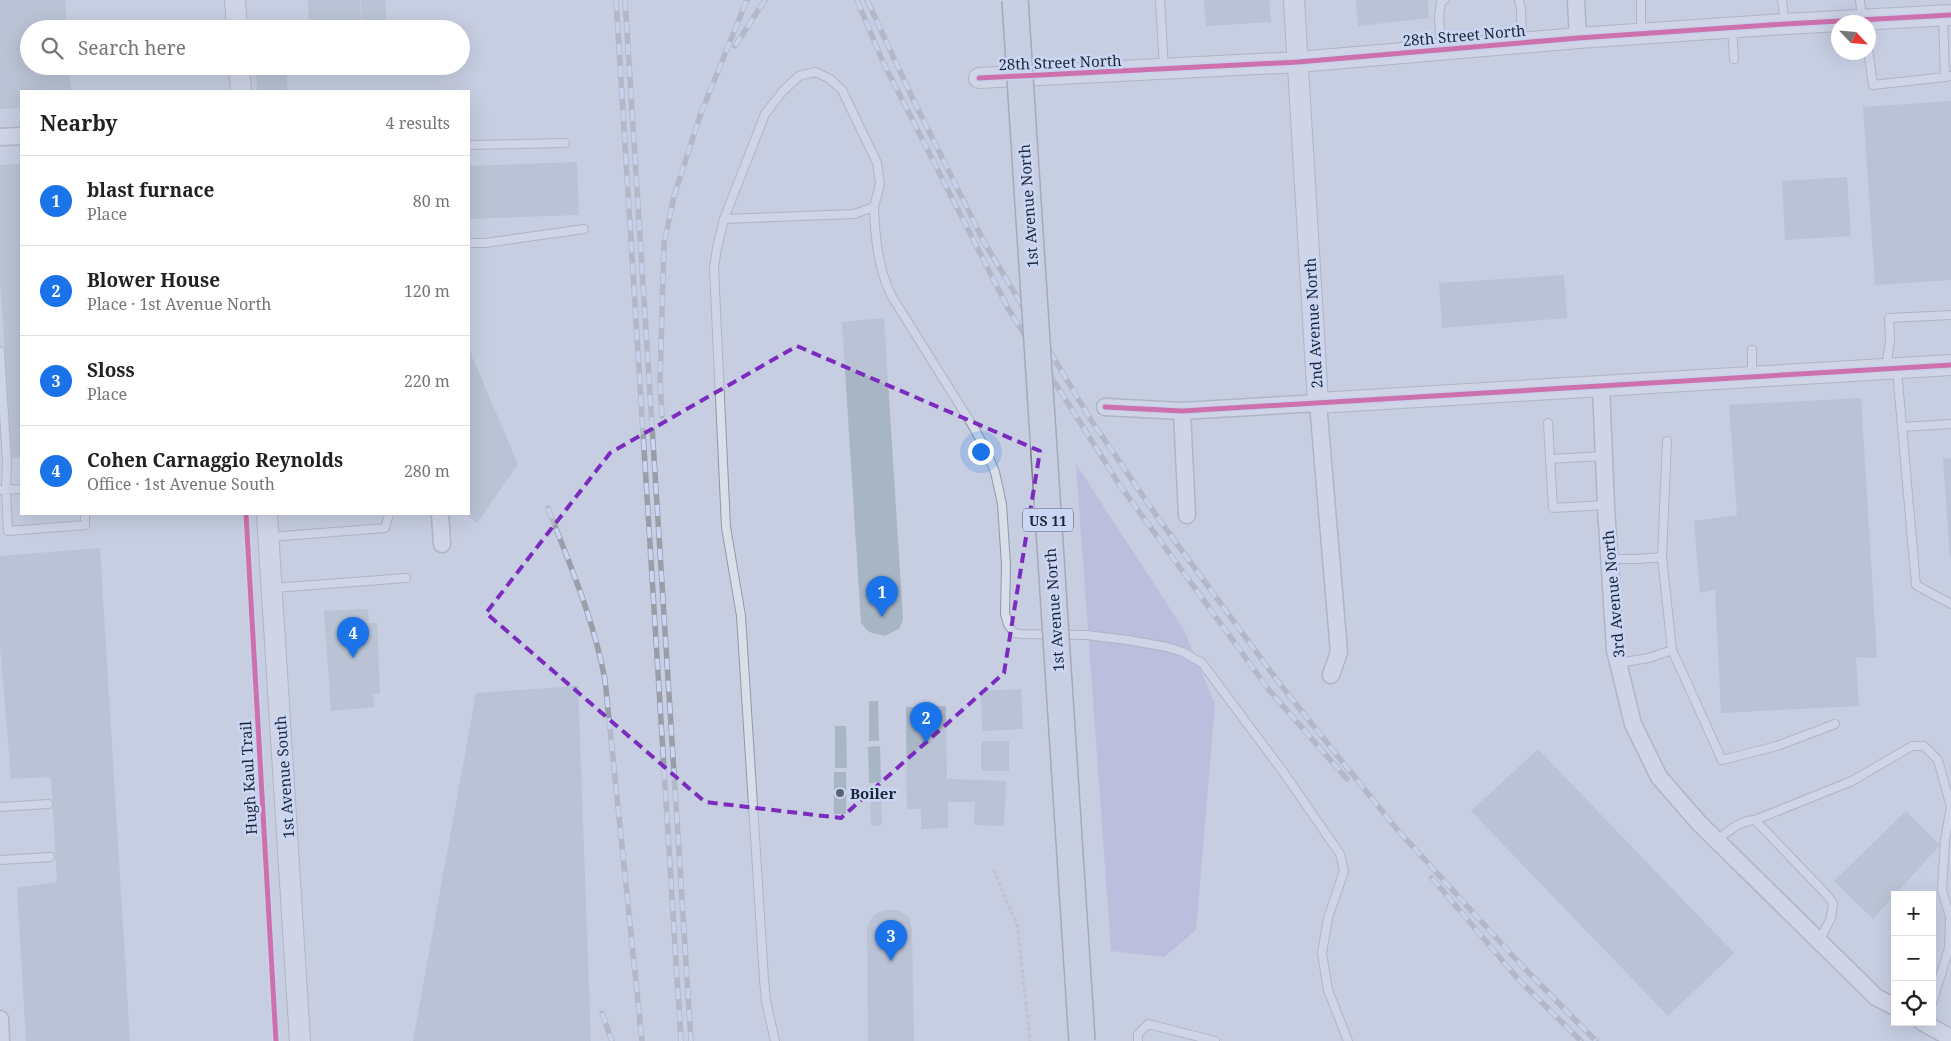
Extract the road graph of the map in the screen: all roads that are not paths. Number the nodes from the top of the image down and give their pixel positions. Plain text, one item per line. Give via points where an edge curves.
1 (235, 0) edge
2 (1015, 0) edge
3 (1160, 0) edge
4 (1294, 0) edge
5 (1444, 0) edge
6 (1519, 0) edge
7 (1576, 0) edge
8 (1641, 0) edge
9 (1782, 0) edge
10 (1860, 0) edge
11 (1861, 15) edge
12 (1947, 15) edge
13 (236, 20) edge
14 (1876, 20) edge
15 (1831, 22) edge
16 (1785, 24) junction
17 (1732, 28) junction
18 (1641, 34) junction
19 (1578, 38) junction
20 (1522, 43) junction
21 (1442, 50) junction
22 (1734, 58) dead end
23 (1869, 60) edge
24 (1298, 62) junction
25 (1164, 70) junction
26 (240, 75) edge
27 (1948, 77) edge
28 (978, 78) dead end
29 (241, 90) edge
30 (20, 136) edge
31 (0, 137) edge
32 (565, 144) dead end
33 (470, 145) edge
34 (874, 207) junction
35 (724, 219) junction
36 (584, 229) dead end
37 (470, 243) edge
38 (1951, 315) edge
39 (1752, 350) dead end
40 (0, 351) edge
41 (1951, 365) edge
42 (1891, 368) junction
43 (1752, 377) junction
44 (1601, 386) junction
45 (1318, 403) junction
46 (1104, 407) dead end
47 (1182, 411) junction
48 (1548, 423) dead end
49 (1951, 424) edge
50 (1903, 427) junction
51 (1667, 441) dead end
52 (1603, 456) junction
53 (1550, 459) junction
54 (20, 489) edge
55 (3, 490) edge
56 (1606, 505) junction
57 (85, 515) edge
58 (267, 515) edge
59 (389, 515) edge
60 (440, 515) edge
61 (1187, 515) dead end
62 (268, 538) junction
63 (442, 544) dead end
64 (1662, 557) junction
65 (1609, 559) junction
66 (406, 578) dead end
67 (272, 588) junction
68 (1951, 604) edge
69 (1672, 650) junction
70 (1618, 663) junction
71 (1331, 674) dead end
72 (1835, 724) dead end
73 (48, 804) dead end
74 (0, 807) edge
75 (1755, 820) junction
76 (1717, 840) junction
77 (50, 857) dead end
78 (0, 860) edge
79 (1819, 941) junction
80 (1936, 990) edge
81 (1891, 1005) edge
82 (0, 1019) edge
83 (1929, 1026) edge
84 (1951, 1038) edge
85 (1, 1041) edge
86 (300, 1041) edge
87 (775, 1041) edge
88 (1082, 1041) edge
89 (1138, 1041) edge
90 (1215, 1041) edge
91 (1348, 1041) edge

1 - 13 street
2 - 88 main road, 1st Avenue North / US 11, bridge
3 - 25 lane
4 - 24 street, 2nd Avenue North
5 - 21 lane via 1439,16
6 - 20 lane
7 - 19 street
8 - 18 lane
9 - 16 lane
10 - 11 lane
12 - 14 street, 28th Street North
12 - 27 lane
15 - 16 street, 28th Street North
16 - 17 street, 28th Street North
17 - 18 street, 28th Street North
17 - 22 lane
18 - 19 street, 28th Street North
19 - 20 street, 28th Street North
20 - 21 street, 28th Street North
21 - 24 street, 28th Street North
23 - 27 lane via 1872,85
24 - 25 street, 28th Street North
24 - 45 street, 2nd Avenue North
25 - 28 street, 28th Street North
26 - 29 street
30 - 31 street
32 - 33 lane
34 - 35 lane via 854,214
34 - 35 lane via 880,184 877,163 842,90 815,72 799,76 782,91 765,114
34 - 91 lane via 875,240 883,278 974,428 995,472 1002,504 1008,624 1014,633 1021,634 1086,635 1167,646 1202,663 1340,854 1344,871 1328,918 1322,953 1328,990
35 - 87 lane via 714,268 726,527 741,616 764,978
36 - 37 lane
38 - 42 lane via 1889,318
39 - 43 lane
40 - 55 lane via 8,461
41 - 42 street
42 - 43 street
42 - 50 lane
43 - 44 street
44 - 45 street
44 - 52 street, 3rd Avenue North
45 - 47 street
45 - 71 street, 2nd Avenue North via 1339,652
46 - 47 street
47 - 61 street
48 - 53 lane
49 - 50 lane
50 - 68 lane via 1916,585
51 - 64 lane
52 - 53 lane
52 - 56 street, 3rd Avenue North
53 - 56 lane via 1553,508
54 - 55 lane
55 - 57 lane via 8,531 85,525
56 - 65 street, 3rd Avenue North
58 - 62 street, 1st Avenue South
59 - 62 lane via 386,528
60 - 63 street
62 - 67 street, 1st Avenue South
64 - 65 lane
64 - 69 lane
65 - 70 street, 3rd Avenue North
66 - 67 lane
67 - 86 street, 1st Avenue South
69 - 70 lane
69 - 72 lane via 1722,760 1777,746
70 - 76 street, 3rd Avenue North via 1634,724 1659,777
73 - 74 lane
75 - 76 lane via 1737,824
75 - 79 lane via 1832,903 1831,918
75 - 80 lane via 1852,781 1912,746 1924,746 1938,760 1951,807 1942,890 1950,917 1949,948
76 - 79 street, 3rd Avenue North
77 - 78 lane
79 - 81 street, 3rd Avenue North via 1876,997
82 - 85 street
83 - 84 street
89 - 90 lane via 1138,1034 1148,1024

